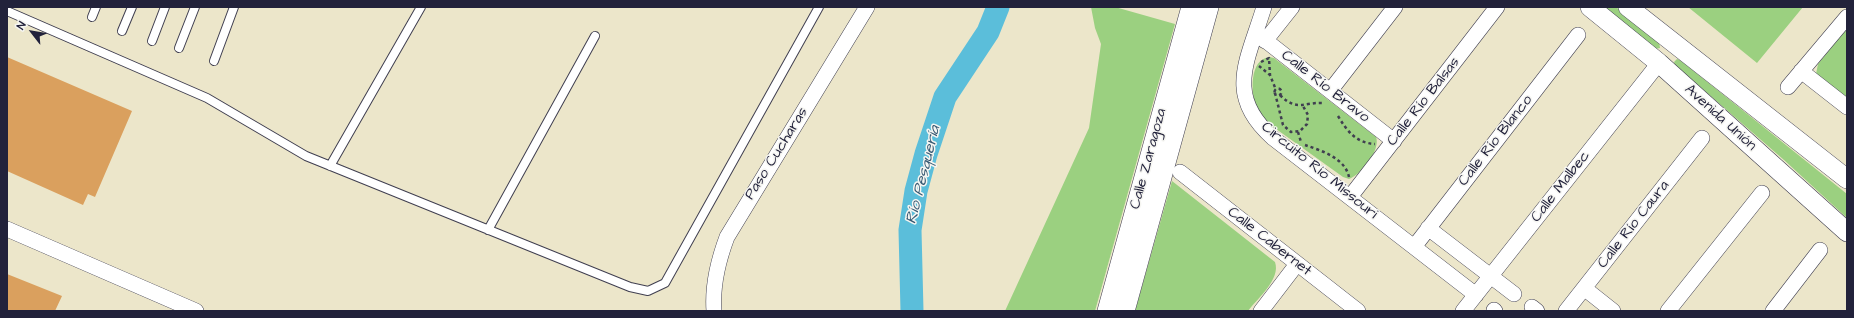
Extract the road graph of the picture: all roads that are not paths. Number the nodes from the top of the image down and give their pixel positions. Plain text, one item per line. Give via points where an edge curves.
1 (96, 7) edge
2 (132, 7) edge
3 (165, 7) edge
4 (195, 7) edge
5 (234, 7) edge
6 (421, 7) edge
7 (819, 7) edge
8 (867, 7) edge
9 (1192, 7) edge
10 (1209, 7) edge
11 (1264, 7) edge
12 (1292, 7) edge
13 (1395, 7) edge
14 (1497, 7) edge
15 (1590, 7) edge
16 (1628, 7) edge
17 (7, 11) edge
18 (92, 17) dead end
19 (1847, 17) edge
20 (122, 31) dead end
21 (1578, 35) dead end
22 (595, 36) dead end
23 (1261, 37) junction
24 (152, 41) dead end
25 (1674, 44) junction
26 (179, 48) dead end
27 (214, 61) dead end
28 (1659, 63) junction
29 (1801, 72) junction
30 (1788, 87) dead end
31 (1329, 98) junction
32 (1847, 107) edge
33 (1702, 138) dead end
34 (1394, 141) junction
35 (1160, 153) junction
36 (330, 166) junction
37 (1180, 172) dead end
38 (1847, 180) edge
39 (1345, 193) junction
40 (1762, 193) dead end
41 (1428, 228) junction
42 (7, 229) edge
43 (488, 230) junction
44 (1847, 232) edge
45 (1414, 247) junction
46 (1820, 250) dead end
47 (1297, 264) junction
48 (1491, 276) junction
49 (1584, 288) junction
50 (1514, 294) dead end
51 (1476, 295) junction
52 (196, 311) edge
53 (714, 311) edge
54 (1108, 311) edge
55 (1125, 311) edge
56 (1261, 311) edge
57 (1358, 311) edge
58 (1463, 311) edge
59 (1566, 311) edge
60 (1614, 311) edge
61 (1668, 311) edge
62 (1773, 311) edge

1 - 18 lane
2 - 20 lane
3 - 24 lane
4 - 26 lane
5 - 27 lane
6 - 36 lane
7 - 43 lane via 665,284 648,291 630,287
8 - 53 street, Paso Cucharas via 727,237 716,272
9 - 35 street, Calle Zaragoza
10 - 35 street, Calle Zaragoza
11 - 23 street, Circuito Río Missouri
12 - 23 street
13 - 31 street
14 - 34 street, Calle Río Balsas
15 - 28 street, Avenida Unión
16 - 25 street, Avenida Unión
17 - 36 lane via 207,98 306,156
19 - 29 street
21 - 41 street, Calle Río Blanco
22 - 43 lane
23 - 31 street, Calle Río Bravo
23 - 39 street, Circuito Río Missouri via 1243,79 1245,98 1250,111 1259,125 1273,138
25 - 28 street
25 - 38 street, Avenida Unión
28 - 44 street, Avenida Unión
28 - 48 street, Calle Malbec
29 - 30 street
29 - 32 street
31 - 34 street, Calle Río Bravo
33 - 49 street, Calle Río Caura
34 - 39 street, Calle Río Balsas
35 - 54 street, Calle Zaragoza
35 - 55 street, Calle Zaragoza
36 - 43 lane
37 - 47 street, Calle Cabernet
39 - 45 street, Circuito Río Missouri
40 - 61 street
41 - 45 street, Calle Río Blanco
41 - 48 street
42 - 52 street
45 - 51 street, Circuito Río Missouri
46 - 62 street
47 - 56 street
47 - 57 street, Calle Cabernet
48 - 50 street
48 - 51 street, Calle Malbec
49 - 59 street, Calle Río Caura
49 - 60 street
51 - 58 street, Calle Malbec

